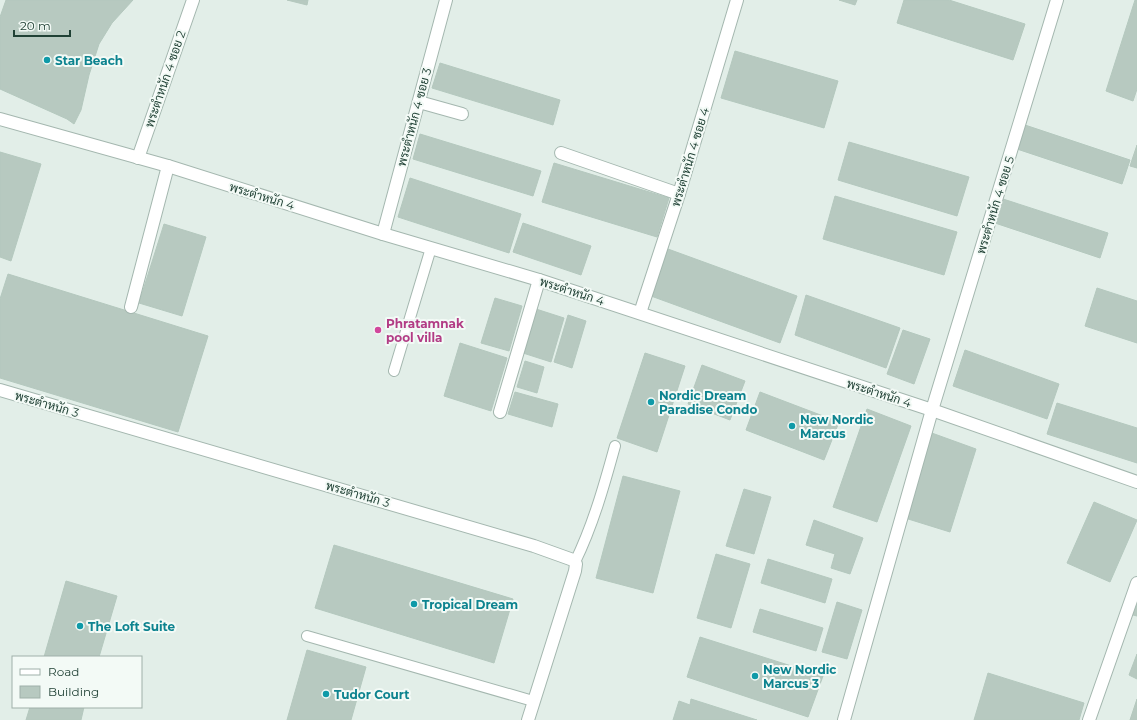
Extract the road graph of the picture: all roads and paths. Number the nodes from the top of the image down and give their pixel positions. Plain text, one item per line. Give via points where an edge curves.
1 (193, 0) edge
2 (446, 0) edge
3 (738, 0) edge
4 (1058, 0) edge
5 (418, 102) junction
6 (462, 114) dead end
7 (0, 119) edge
8 (561, 153) dead end
9 (138, 158) junction
10 (168, 166) junction
11 (679, 194) junction
12 (383, 234) junction
13 (431, 248) junction
14 (539, 280) junction
15 (131, 307) dead end
16 (640, 313) junction
17 (394, 371) dead end
18 (0, 390) edge
19 (932, 410) junction
20 (500, 412) dead end
21 (615, 446) dead end
22 (1137, 482) edge
23 (575, 562) junction
24 (1137, 583) edge
25 (307, 636) dead end
26 (534, 701) junction
27 (528, 720) edge
28 (844, 720) edge
29 (1089, 720) edge

1 - 9 street, พระตำหนัก 4 ซอย 2
2 - 5 street, พระตำหนัก 4 ซอย 3
3 - 11 street, พระตำหนัก 4 ซอย 4
4 - 19 street, พระตำหนัก 4 ซอย 5
5 - 6 street
5 - 12 street, พระตำหนัก 4 ซอย 3
7 - 9 street, พระตำหนัก 4
8 - 11 street
9 - 10 street, พระตำหนัก 4
10 - 12 street, พระตำหนัก 4
10 - 15 street
11 - 16 street, พระตำหนัก 4 ซอย 4
12 - 13 street, พระตำหนัก 4
13 - 14 street, พระตำหนัก 4
13 - 17 lane
14 - 16 street, พระตำหนัก 4
14 - 20 street
16 - 19 street, พระตำหนัก 4
18 - 23 street, พระตำหนัก 3 via 527,544
19 - 22 street, พระตำหนัก 4
19 - 28 street, พระตำหนัก 4 ซอย 5
21 - 23 lane via 597,508
23 - 26 street via 574,576
24 - 29 street
25 - 26 lane
26 - 27 street

